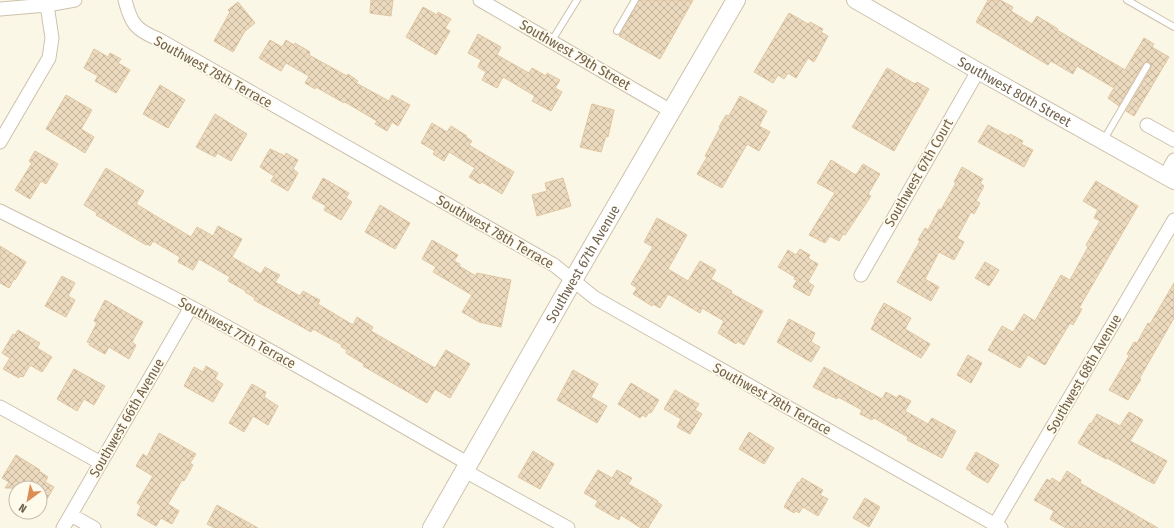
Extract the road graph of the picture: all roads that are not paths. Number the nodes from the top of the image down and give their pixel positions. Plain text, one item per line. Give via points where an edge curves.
1 (75, 0) edge
2 (125, 0) edge
3 (480, 0) edge
4 (577, 0) edge
5 (635, 0) edge
6 (736, 0) edge
7 (855, 0) edge
8 (1126, 0) edge
9 (47, 5) junction
10 (0, 9) edge
11 (1174, 27) edge
12 (617, 31) dead end
13 (551, 42) junction
14 (1147, 66) dead end
15 (978, 71) junction
16 (671, 111) junction
17 (1147, 125) dead end
18 (1174, 140) edge
19 (1103, 141) junction
20 (0, 142) edge
21 (1174, 160) edge
22 (1169, 178) edge
23 (0, 211) edge
24 (1174, 220) edge
25 (861, 275) dead end
26 (573, 280) junction
27 (191, 307) junction
28 (0, 407) edge
29 (101, 463) junction
30 (467, 467) junction
31 (71, 515) junction
32 (996, 527) edge
33 (64, 528) edge
34 (94, 528) edge
35 (432, 528) edge
36 (568, 528) edge

1 - 9 street
2 - 26 street, Southwest 78th Terrace via 130,17 143,33 158,39 554,265
3 - 13 street, Southwest 79th Street
4 - 13 lane
5 - 12 lane
6 - 16 main road, Southwest 67th Avenue
7 - 15 street, Southwest 80th Street
8 - 11 lane
9 - 10 street
9 - 20 street via 52,38 49,58
13 - 16 street, Southwest 79th Street
14 - 19 lane
15 - 19 street, Southwest 80th Street
15 - 25 street, Southwest 67th Court
16 - 26 main road, Southwest 67th Avenue
17 - 18 street
19 - 22 street, Southwest 80th Street
21 - 22 street
23 - 27 street, Southwest 77th Terrace
24 - 32 street, Southwest 68th Avenue
26 - 30 main road, Southwest 67th Avenue
26 - 32 street, Southwest 78th Terrace via 596,298
27 - 29 street, Southwest 66th Avenue
27 - 30 street, Southwest 77th Terrace via 348,394
28 - 29 street
29 - 31 street, Southwest 66th Avenue
30 - 35 main road, Southwest 67th Avenue
30 - 36 street, Southwest 77th Terrace
31 - 33 street, Southwest 66th Avenue
31 - 34 street

